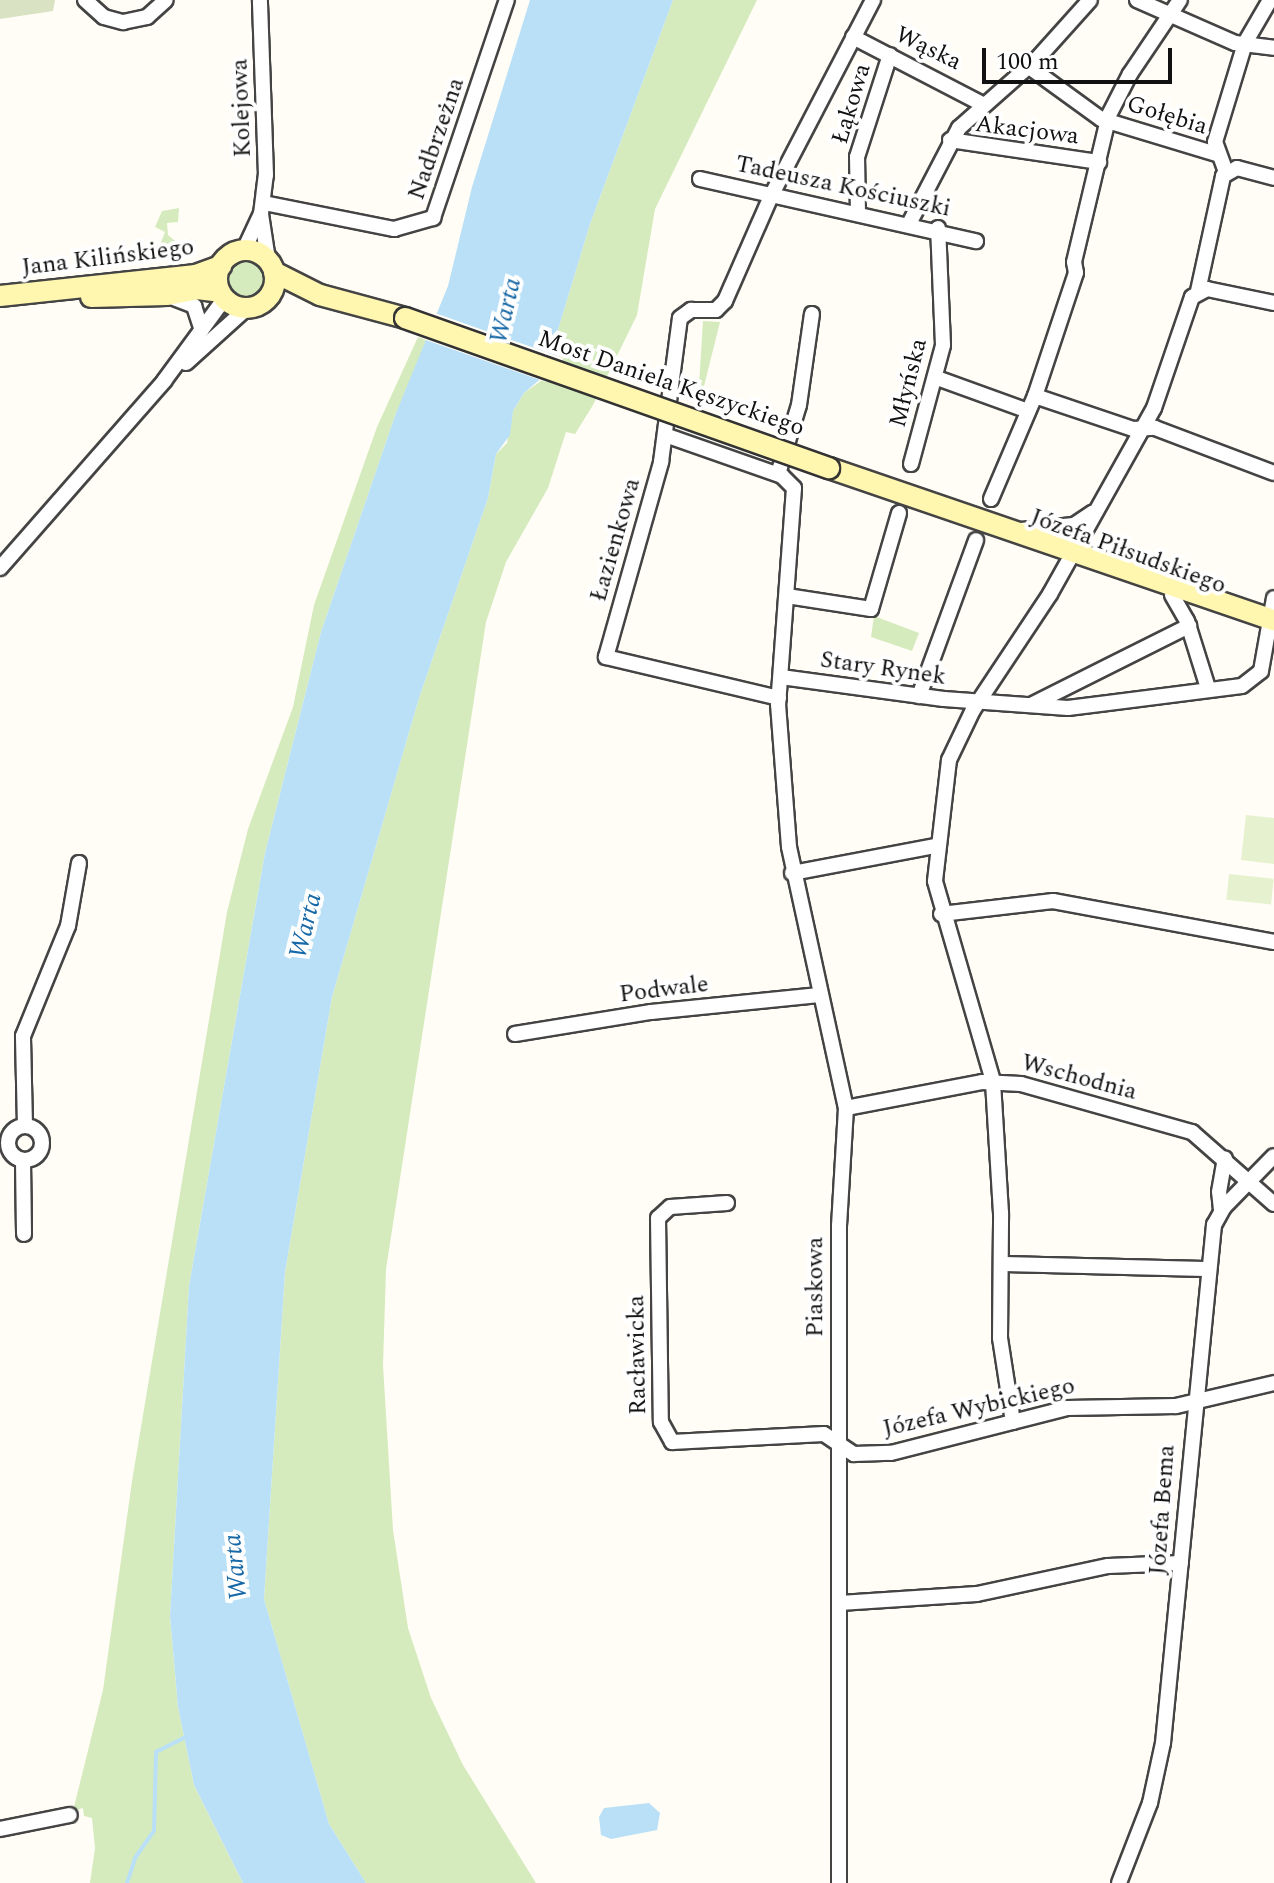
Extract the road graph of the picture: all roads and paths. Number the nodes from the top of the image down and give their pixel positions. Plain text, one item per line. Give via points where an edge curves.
1 (85, 0) edge
2 (166, 0) edge
3 (260, 0) edge
4 (507, 0) edge
5 (873, 0) edge
6 (1090, 0) edge
7 (1137, 0) edge
8 (1180, 0) edge
9 (1270, 0) edge
10 (1167, 17) junction
11 (853, 37) junction
12 (1245, 43) junction
13 (1274, 48) edge
14 (890, 55) junction
15 (1028, 66) junction
16 (982, 104) junction
17 (1108, 121) junction
18 (950, 140) junction
19 (1216, 154) junction
20 (1099, 162) junction
21 (1226, 172) junction
22 (1274, 178) edge
23 (700, 179) dead end
24 (771, 196) junction
25 (263, 209) junction
26 (858, 213) junction
27 (910, 222) junction
28 (938, 228) junction
29 (976, 241) dead end
30 (244, 250) junction
31 (221, 266) junction
32 (271, 266) junction
33 (1198, 291) junction
34 (167, 295) junction
35 (223, 295) junction
36 (320, 295) junction
37 (0, 296) edge
38 (268, 298) junction
39 (1274, 303) edge
40 (0, 308) edge
41 (247, 308) junction
42 (812, 314) dead end
43 (202, 330) junction
44 (937, 378) junction
45 (164, 381) junction
46 (1035, 396) junction
47 (1028, 411) junction
48 (1141, 430) junction
49 (665, 435) junction
50 (911, 464) dead end
51 (829, 468) joint
52 (1274, 473) edge
53 (778, 474) junction
54 (991, 499) dead end
55 (899, 513) dead end
56 (1093, 513) junction
57 (968, 516) junction
58 (1021, 530) junction
59 (976, 540) dead end
60 (1071, 554) junction
61 (0, 568) edge
62 (788, 591) junction
63 (1172, 595) junction
64 (1274, 598) edge
65 (1271, 625) edge
66 (1189, 626) junction
67 (1261, 671) junction
68 (781, 677) junction
69 (1274, 682) edge
70 (1208, 688) junction
71 (919, 696) junction
72 (779, 698) junction
73 (979, 702) junction
74 (1031, 705) junction
75 (935, 846) junction
76 (79, 863) dead end
77 (792, 873) junction
78 (941, 914) junction
79 (1274, 942) edge
80 (819, 995) junction
81 (515, 1034) dead end
82 (993, 1081) junction
83 (846, 1108) junction
84 (25, 1126) junction
85 (4, 1144) edge
86 (1274, 1156) edge
87 (1225, 1159) junction
88 (23, 1161) junction
89 (1249, 1182) junction
90 (727, 1203) dead end
91 (1274, 1204) edge
92 (1221, 1210) junction
93 (24, 1234) dead end
94 (1001, 1264) junction
95 (1208, 1269) junction
96 (1274, 1383) edge
97 (1193, 1403) junction
98 (1013, 1422) junction
99 (838, 1443) junction
100 (1181, 1563) junction
101 (840, 1603) junction
102 (70, 1815) dead end
103 (0, 1829) edge
104 (839, 1883) edge
105 (1119, 1883) edge

1 - 2 street via 104,17 123,22 147,17
3 - 25 street, Kolejowa via 267,133
4 - 25 street, Nadbrzeżna via 433,218 394,229
5 - 11 street
6 - 15 street
7 - 10 street
8 - 10 street
9 - 12 street
10 - 12 street
10 - 17 street via 1130,74
11 - 14 street, Wąska
11 - 24 street
12 - 13 street
12 - 19 street via 1215,142
14 - 16 street, Wąska
14 - 26 street, Łąkowa via 857,157
15 - 16 street
15 - 17 street, Gołębia
16 - 18 street
17 - 19 street, Gołębia
17 - 20 street
18 - 20 street, Akacjowa
18 - 27 street
19 - 21 street
20 - 46 street via 1074,262 1076,273
21 - 22 street via 1240,168
21 - 33 street
23 - 24 street, Tadeusza Kościuszki
24 - 26 street, Tadeusza Kościuszki
24 - 49 street, Łazienkowa via 716,310 687,312 678,322
25 - 30 street, Kolejowa
25 - 32 street, Kolejowa
26 - 27 street, Tadeusza Kościuszki
27 - 28 street, Tadeusza Kościuszki
28 - 29 street, Tadeusza Kościuszki
28 - 44 street, Młyńska via 945,324
30 - 31 street
30 - 32 street
31 - 35 street
31 - 37 street, Jana Kilińskiego via 202,275
32 - 36 street
32 - 38 street
33 - 39 street
33 - 48 street via 1189,301 1156,404
34 - 35 street, Jana Kilińskiego via 197,289
34 - 40 street, Jana Kilińskiego via 101,296
34 - 43 street, Jana Kilińskiego via 194,306
35 - 41 street
35 - 43 street
36 - 38 street
36 - 51 street, Most Daniela Kęszyckiego, bridge via 405,318
38 - 41 street
41 - 45 street
42 - 53 street via 796,417
43 - 45 street
44 - 47 street
44 - 50 street, Młyńska
45 - 61 street
46 - 47 street
46 - 48 street
47 - 54 street
48 - 52 street via 1155,428
48 - 56 street
49 - 53 street
49 - 72 street, Łazienkowa via 606,657
51 - 57 street, Józefa Piłsudskiego
53 - 62 street via 791,481 795,492
55 - 62 street via 871,609
56 - 58 street via 1074,525
56 - 60 street
57 - 58 street, Józefa Piłsudskiego
57 - 60 street, Józefa Piłsudskiego
58 - 60 street, Józefa Piłsudskiego
59 - 71 street
60 - 63 street, Józefa Piłsudskiego
60 - 65 street, Józefa Piłsudskiego
60 - 73 street via 1015,654
62 - 68 street
63 - 65 street, Józefa Piłsudskiego
63 - 66 street
64 - 65 street
65 - 67 street
66 - 70 street
66 - 74 street
67 - 69 street
67 - 70 street, Stary Rynek via 1247,685
68 - 71 street, Stary Rynek
68 - 72 street
70 - 74 street, Stary Rynek via 1093,707
71 - 73 street, Stary Rynek
72 - 77 street, Piaskowa
73 - 74 street, Stary Rynek
73 - 75 street via 949,760
75 - 77 street
75 - 78 street
76 - 84 street via 65,935 23,1033
77 - 80 street, Piaskowa
78 - 79 street via 1053,901
78 - 82 street
80 - 81 street, Podwale via 668,1010
80 - 83 street, Piaskowa
82 - 83 street, Wschodnia
82 - 87 street, Wschodnia via 1192,1132
82 - 94 street
83 - 99 street, Piaskowa via 839,1196
84 - 85 street via 13,1131
84 - 88 street via 38,1132 42,1142 36,1156
85 - 88 street
86 - 89 street
87 - 89 street, Wschodnia
87 - 92 street, Józefa Bema via 1219,1181
88 - 93 street
89 - 91 street, Wschodnia
89 - 92 street
90 - 99 street, Racławicka via 670,1207 659,1214 664,1435 677,1443 820,1434
92 - 95 street, Józefa Bema
94 - 95 street
94 - 98 street via 1000,1338
95 - 97 street, Józefa Bema
96 - 97 street, Józefa Wybickiego
97 - 98 street, Józefa Wybickiego via 1078,1406
97 - 100 street, Józefa Bema
98 - 99 street, Józefa Wybickiego via 891,1453 854,1454
99 - 101 street, Piaskowa
100 - 101 street via 1108,1566 977,1594
100 - 105 street, Józefa Bema via 1158,1775
101 - 104 street, Piaskowa
102 - 103 street

